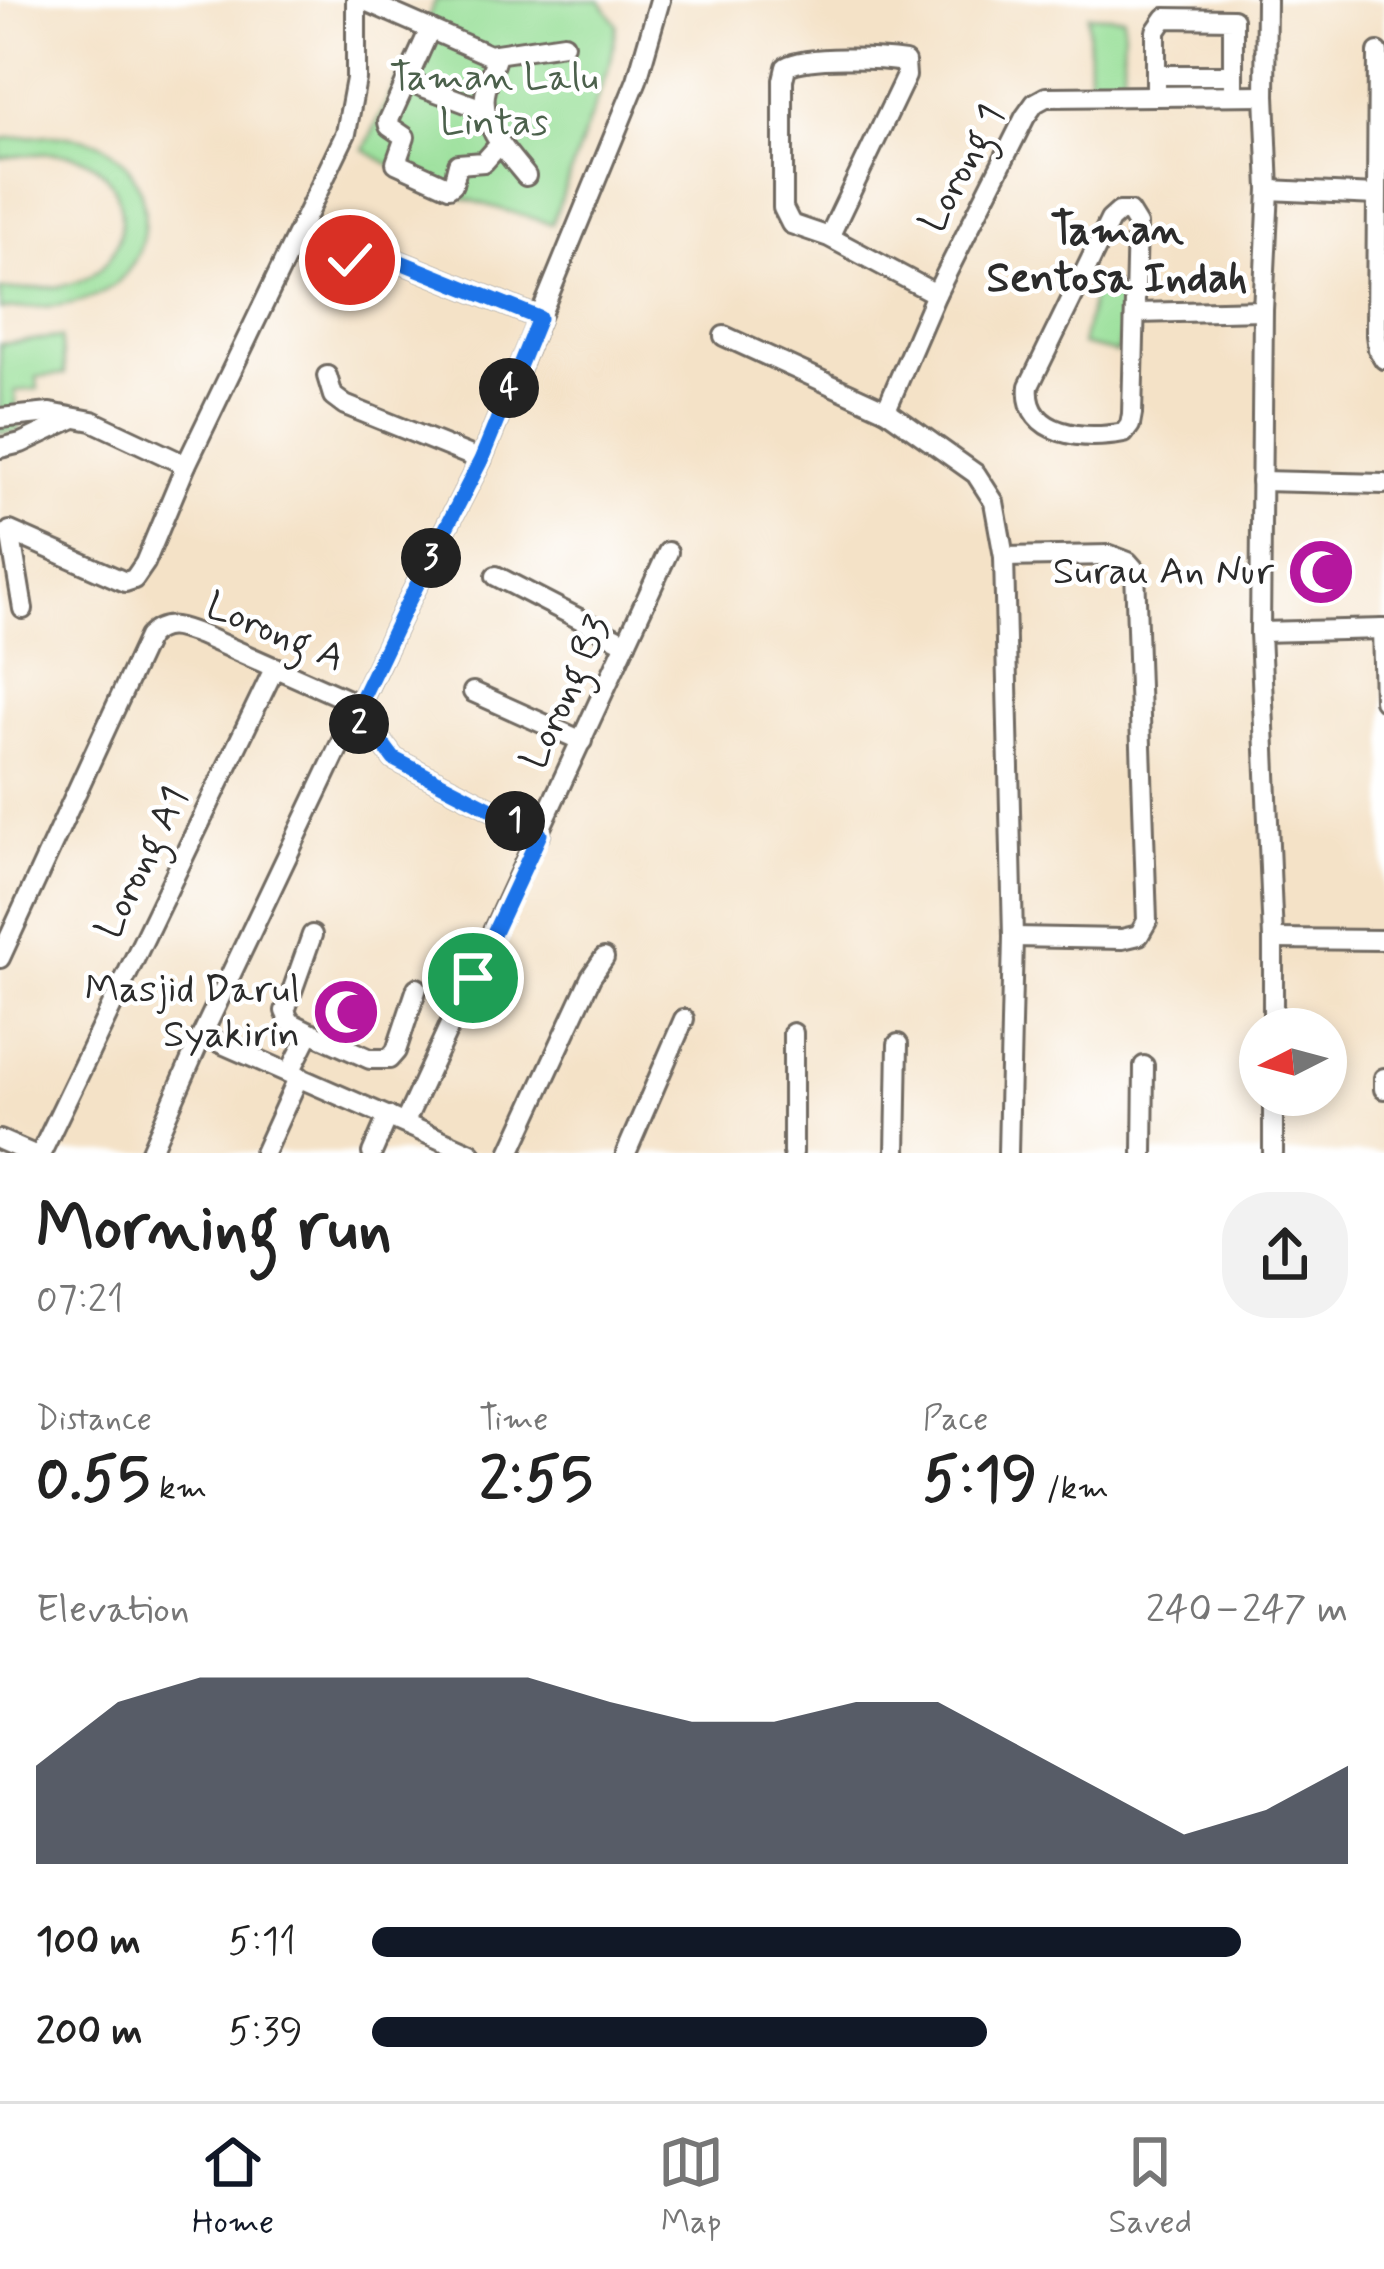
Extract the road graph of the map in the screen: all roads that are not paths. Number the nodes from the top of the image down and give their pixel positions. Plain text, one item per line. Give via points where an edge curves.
1 (360, 0) edge
2 (660, 0) edge
3 (1265, 0) edge
4 (430, 29) junction
5 (564, 44) dead end
6 (1378, 52) dead end
7 (496, 56) junction
8 (1156, 75) junction
9 (407, 81) junction
10 (1233, 85) junction
11 (1264, 95) junction
12 (1156, 96) junction
13 (485, 110) junction
14 (500, 143) junction
15 (526, 176) dead end
16 (1269, 190) junction
17 (1376, 195) junction
18 (829, 237) junction
19 (352, 276) dead end
20 (936, 293) junction
21 (1263, 310) junction
22 (1136, 313) junction
23 (539, 318) junction
24 (724, 336) dead end
25 (1384, 359) edge
26 (327, 376) dead end
27 (886, 410) junction
28 (0, 418) edge
29 (74, 418) junction
30 (0, 448) edge
31 (481, 460) junction
32 (186, 466) junction
33 (1262, 481) junction
34 (1384, 484) edge
35 (5, 531) edge
36 (668, 552) dead end
37 (1004, 557) junction
38 (496, 576) dead end
39 (23, 609) dead end
40 (1383, 629) edge
41 (1260, 632) junction
42 (626, 644) junction
43 (275, 667) junction
44 (473, 692) dead end
45 (1384, 700) edge
46 (355, 712) junction
47 (582, 741) junction
48 (540, 834) junction
49 (312, 934) dead end
50 (1012, 937) junction
51 (1273, 939) junction
52 (1384, 940) edge
53 (0, 958) edge
54 (604, 958) dead end
55 (417, 988) dead end
56 (1273, 1008) edge
57 (684, 1019) dead end
58 (310, 1032) junction
59 (793, 1033) dead end
60 (202, 1035) junction
61 (898, 1044) dead end
62 (1144, 1066) dead end
63 (295, 1074) junction
64 (1384, 1078) edge
65 (1384, 1089) edge
66 (1273, 1116) edge
67 (397, 1119) junction
68 (0, 1140) edge
69 (30, 1153) edge
70 (41, 1153) edge
71 (150, 1153) edge
72 (264, 1153) edge
73 (372, 1153) edge
74 (471, 1153) edge
75 (510, 1153) edge
76 (626, 1153) edge
77 (793, 1153) edge
78 (896, 1153) edge
79 (1008, 1153) edge
80 (1143, 1153) edge
81 (1273, 1153) edge

1 - 4 street
1 - 32 street via 346,133
2 - 23 street via 638,80
3 - 11 street
4 - 7 street
4 - 9 street
5 - 7 street
6 - 17 street
7 - 13 street
8 - 10 street
8 - 10 street via 1156,31 1165,18 1233,19
8 - 12 street
9 - 13 street
9 - 14 street via 388,124 405,137 398,164 449,187 458,164 484,162
10 - 11 street, Lorong 1
10 - 12 street, Lorong 1
11 - 16 street
12 - 20 street, Lorong 1 via 1035,103
13 - 14 street
14 - 15 street
16 - 17 street
16 - 21 street
17 - 25 street via 1376,335
18 - 18 street via 791,224 782,208 784,72 797,62 904,62 906,76
18 - 20 street
19 - 23 street via 351,255 366,248
20 - 27 street, Lorong 1
21 - 22 street
21 - 33 street
22 - 22 street via 1137,225 1119,212 1029,386 1034,415 1073,435 1127,430
23 - 31 street
24 - 27 street
26 - 31 street via 345,405
27 - 37 street via 976,474 994,502
28 - 29 street
29 - 30 street
29 - 32 street
31 - 46 street
32 - 35 street via 134,579
33 - 34 street
33 - 41 street
35 - 39 street
36 - 42 street, Lorong B3
37 - 50 street
37 - 50 street via 1111,556 1135,570 1146,860 1147,920 1138,934
38 - 42 street
40 - 41 street
40 - 45 street
41 - 51 street
42 - 47 street, Lorong B3
43 - 46 street, Lorong A
43 - 53 street, Lorong A via 177,626 148,637
43 - 70 street, Lorong A1
44 - 47 street
46 - 48 street, Lorong A via 394,759
46 - 60 street
47 - 48 street, Lorong B3
48 - 67 street, Lorong B3
49 - 58 street via 285,1015
50 - 79 street
51 - 52 street
51 - 56 street
54 - 75 street
55 - 58 street via 389,1059 370,1059
57 - 76 street
58 - 63 street
59 - 77 street
60 - 63 street
60 - 71 street
61 - 78 street
62 - 80 street
63 - 67 street
63 - 72 street
64 - 65 street
66 - 81 street
67 - 73 street, Lorong B3
67 - 74 street
68 - 69 street

